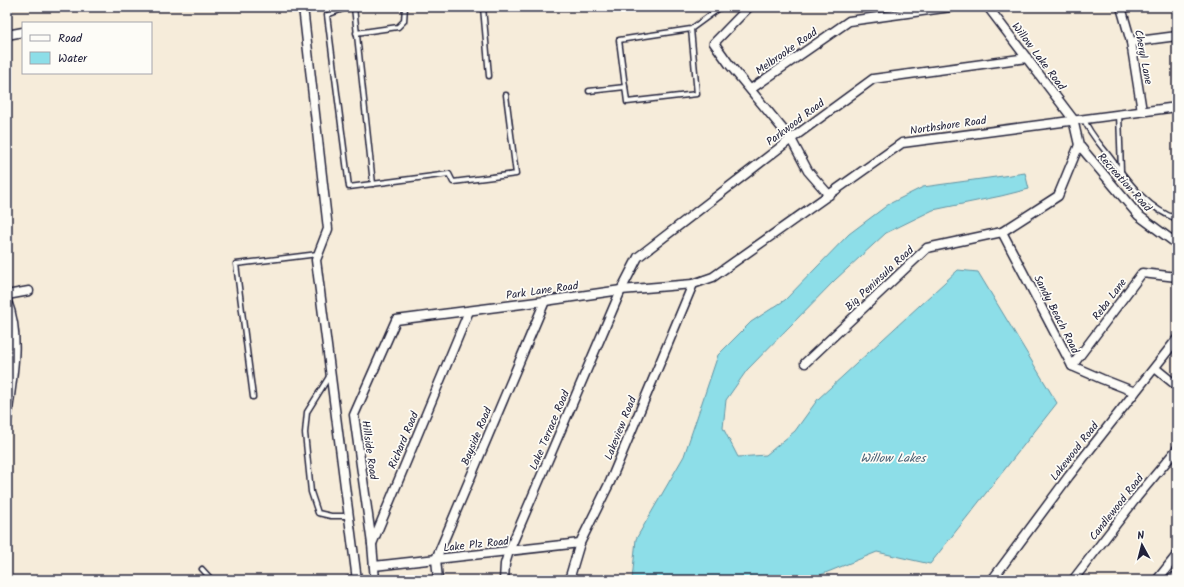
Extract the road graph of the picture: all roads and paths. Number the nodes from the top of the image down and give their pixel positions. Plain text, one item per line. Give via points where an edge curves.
1 (303, 7) edge
2 (348, 7) edge
3 (354, 7) edge
4 (405, 7) edge
5 (482, 7) edge
6 (721, 7) edge
7 (750, 7) edge
8 (951, 7) edge
9 (988, 7) edge
10 (1121, 7) edge
11 (691, 29) junction
12 (22, 32) edge
13 (356, 33) junction
14 (7, 34) edge
15 (1177, 36) edge
16 (1131, 42) junction
17 (1027, 58) junction
18 (489, 76) dead end
19 (625, 86) junction
20 (751, 89) junction
21 (589, 91) dead end
22 (506, 95) dead end
23 (1177, 107) edge
24 (1142, 111) junction
25 (1119, 114) junction
26 (1084, 118) junction
27 (1073, 119) junction
28 (791, 139) junction
29 (1079, 145) junction
30 (1121, 172) junction
31 (373, 184) junction
32 (829, 195) junction
33 (1177, 219) edge
34 (1002, 232) junction
35 (1177, 244) edge
36 (319, 254) junction
37 (1177, 277) edge
38 (692, 284) junction
39 (621, 290) junction
40 (29, 291) dead end
41 (7, 295) edge
42 (7, 301) edge
43 (545, 301) junction
44 (469, 311) junction
45 (396, 320) joint
46 (1177, 339) edge
47 (805, 363) dead end
48 (1072, 366) junction
49 (1155, 368) junction
50 (331, 373) junction
51 (1177, 386) edge
52 (1135, 392) junction
53 (253, 397) dead end
54 (7, 419) edge
55 (1177, 449) edge
56 (350, 516) junction
57 (580, 543) junction
58 (372, 544) junction
59 (509, 551) junction
60 (1177, 554) edge
61 (436, 559) junction
62 (374, 566) junction
63 (202, 569) dead end
64 (1177, 576) edge
65 (357, 578) edge
66 (212, 580) edge
67 (346, 580) edge
68 (375, 580) edge
69 (438, 580) edge
70 (504, 580) edge
71 (569, 580) edge
72 (992, 580) edge
73 (1073, 580) edge
74 (1157, 580) edge
75 (1168, 580) edge

1 - 36 street via 328,230
2 - 31 lane via 327,15 349,187
3 - 13 lane
4 - 13 lane via 404,21 398,27
5 - 18 lane
6 - 11 lane
7 - 20 street via 714,43
8 - 20 street, Melbrooke Road via 849,21
9 - 17 street, Willow Lake Road
10 - 16 street, Cheryl Lane
11 - 19 lane via 619,40
11 - 19 lane via 697,94 627,102
12 - 14 street
13 - 31 lane
15 - 16 street
16 - 24 street, Cheryl Lane
17 - 27 street, Willow Lake Road
17 - 28 street, Parkwood Road via 873,79
19 - 21 lane
20 - 28 street
22 - 31 lane via 516,174 453,182 449,174
23 - 24 street, Northshore Road
24 - 25 street, Northshore Road
25 - 26 street, Northshore Road
25 - 30 lane
26 - 27 street, Northshore Road
26 - 30 lane via 1086,125
27 - 29 street
27 - 32 street, Northshore Road via 902,143
28 - 32 street via 808,171
28 - 39 street, Parkwood Road via 638,257
29 - 34 street, Big Peninsula Road via 1058,196
29 - 35 street, Recreation Road via 1138,215
30 - 33 lane via 1150,204 1171,218
32 - 38 street, Northshore Road via 713,277
34 - 47 street, Big Peninsula Road via 927,248
34 - 48 street, Sandy Beach Road
36 - 50 street via 316,260
36 - 53 lane via 236,264
37 - 48 street, Reba Lane via 1142,273
38 - 39 street, Park Lane Road
38 - 57 street, Lakeview Road via 610,482
39 - 43 street, Park Lane Road
39 - 59 street, Lake Terrace Road
40 - 41 street
42 - 54 street via 15,338
43 - 44 street, Park Lane Road
43 - 61 street, Bayside Road
44 - 45 street, Park Lane Road
44 - 58 street, Richard Road
45 - 58 street, Hillside Road via 354,415
46 - 49 street, Lakewood Road
48 - 52 street, Sandy Beach Road
49 - 51 street
49 - 52 street, Lakewood Road
50 - 56 street
50 - 56 lane via 307,412 306,433 311,492 318,513
52 - 72 street, Lakewood Road
55 - 73 street, Candlewood Road
56 - 65 street
57 - 59 street, Lake Plz Road
57 - 71 street, Lakeview Road
58 - 62 street, Richard Road
59 - 61 street, Lake Plz Road
59 - 70 street, Lake Terrace Road
60 - 74 street
61 - 62 street, Lake Plz Road
61 - 69 street, Bayside Road
62 - 68 street, Richard Road
63 - 66 lane
64 - 75 street
65 - 67 lane

